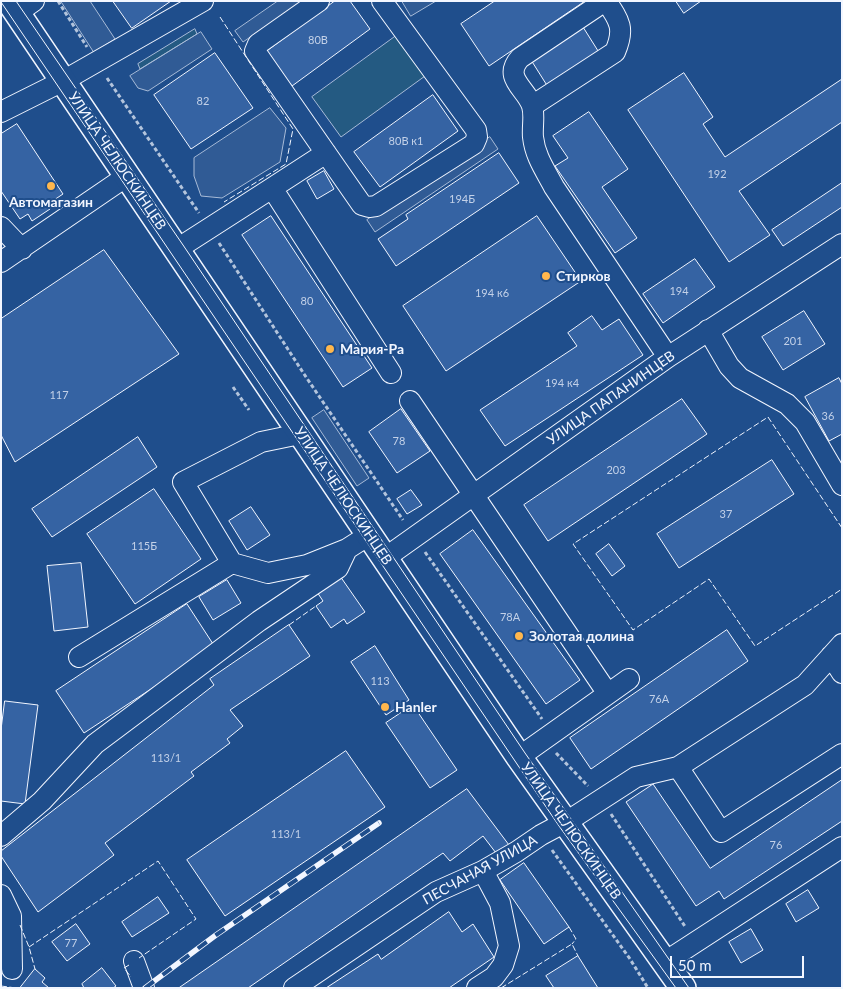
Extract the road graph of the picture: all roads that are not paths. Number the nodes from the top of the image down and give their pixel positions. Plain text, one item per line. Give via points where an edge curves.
1 (203, 1) edge
2 (319, 1) edge
3 (382, 1) edge
4 (605, 1) edge
5 (20, 5) edge
6 (63, 81) junction
7 (532, 106) junction
8 (1, 112) edge
9 (326, 154) junction
10 (126, 176) junction
11 (272, 188) junction
12 (1, 227) edge
13 (842, 244) edge
14 (22, 249) junction
15 (177, 249) junction
16 (1, 262) edge
17 (708, 330) junction
18 (668, 357) junction
19 (390, 373) dead end
20 (410, 401) dead end
21 (300, 432) junction
22 (842, 485) edge
23 (473, 495) junction
24 (369, 535) junction
25 (347, 549) junction
26 (384, 558) junction
27 (232, 562) junction
28 (836, 650) edge
29 (79, 656) dead end
30 (842, 673) edge
31 (629, 679) dead end
32 (608, 694) junction
33 (842, 754) edge
34 (519, 757) junction
35 (678, 767) junction
36 (564, 822) junction
37 (1, 836) edge
38 (842, 847) edge
39 (483, 871) junction
40 (1, 895) edge
41 (134, 961) dead end
42 (665, 962) junction
43 (12, 969) dead end
44 (144, 988) edge
45 (294, 988) edge
46 (477, 988) edge
47 (683, 988) edge

1 - 6 street
2 - 9 street via 258,44 255,51
3 - 9 street via 476,130 477,138 474,144 373,207 362,205
4 - 7 street via 618,18 621,30 615,52
4 - 7 street via 516,62 515,81
5 - 6 main road, УЛИЦА ЧЕЛЮСКИНЦЕВ
6 - 8 street
6 - 10 main road, УЛИЦА ЧЕЛЮСКИНЦЕВ
7 - 18 street via 538,159
9 - 11 street
10 - 14 street
10 - 15 main road, УЛИЦА ЧЕЛЮСКИНЦЕВ
11 - 15 street
11 - 19 street
12 - 14 street
13 - 17 street, УЛИЦА ПАПАНИНЦЕВ
14 - 16 street
15 - 21 main road, УЛИЦА ЧЕЛЮСКИНЦЕВ
17 - 18 street, УЛИЦА ПАПАНИНЦЕВ
17 - 22 street via 728,366 740,378 787,404 805,422
18 - 23 street, УЛИЦА ПАПАНИНЦЕВ
20 - 23 street
21 - 24 main road, УЛИЦА ЧЕЛЮСКИНЦЕВ
21 - 27 street via 261,442 183,482
23 - 26 street, УЛИЦА ПАПАНИНЦЕВ
23 - 32 street
24 - 25 street
24 - 26 main road, УЛИЦА ЧЕЛЮСКИНЦЕВ
25 - 27 street via 307,565 268,573
25 - 37 street via 338,568 259,621 95,744 42,801
26 - 34 main road, УЛИЦА ЧЕЛЮСКИНЦЕВ
27 - 29 street
28 - 30 street
28 - 35 street, ПЕСЧАНАЯ УЛИЦА via 805,685
31 - 32 street
32 - 34 street
33 - 35 street via 721,832
34 - 36 main road, УЛИЦА ЧЕЛЮСКИНЦЕВ
35 - 36 street, ПЕСЧАНАЯ УЛИЦА via 636,777
36 - 39 street, ПЕСЧАНАЯ УЛИЦА
36 - 42 main road, УЛИЦА ЧЕЛЮСКИНЦЕВ
38 - 42 street
39 - 45 street, ПЕСЧАНАЯ УЛИЦА via 436,892
39 - 46 street via 500,903 509,946 503,965 494,977
40 - 43 street via 11,916
41 - 44 street
42 - 47 main road, УЛИЦА ЧЕЛЮСКИНЦЕВ

